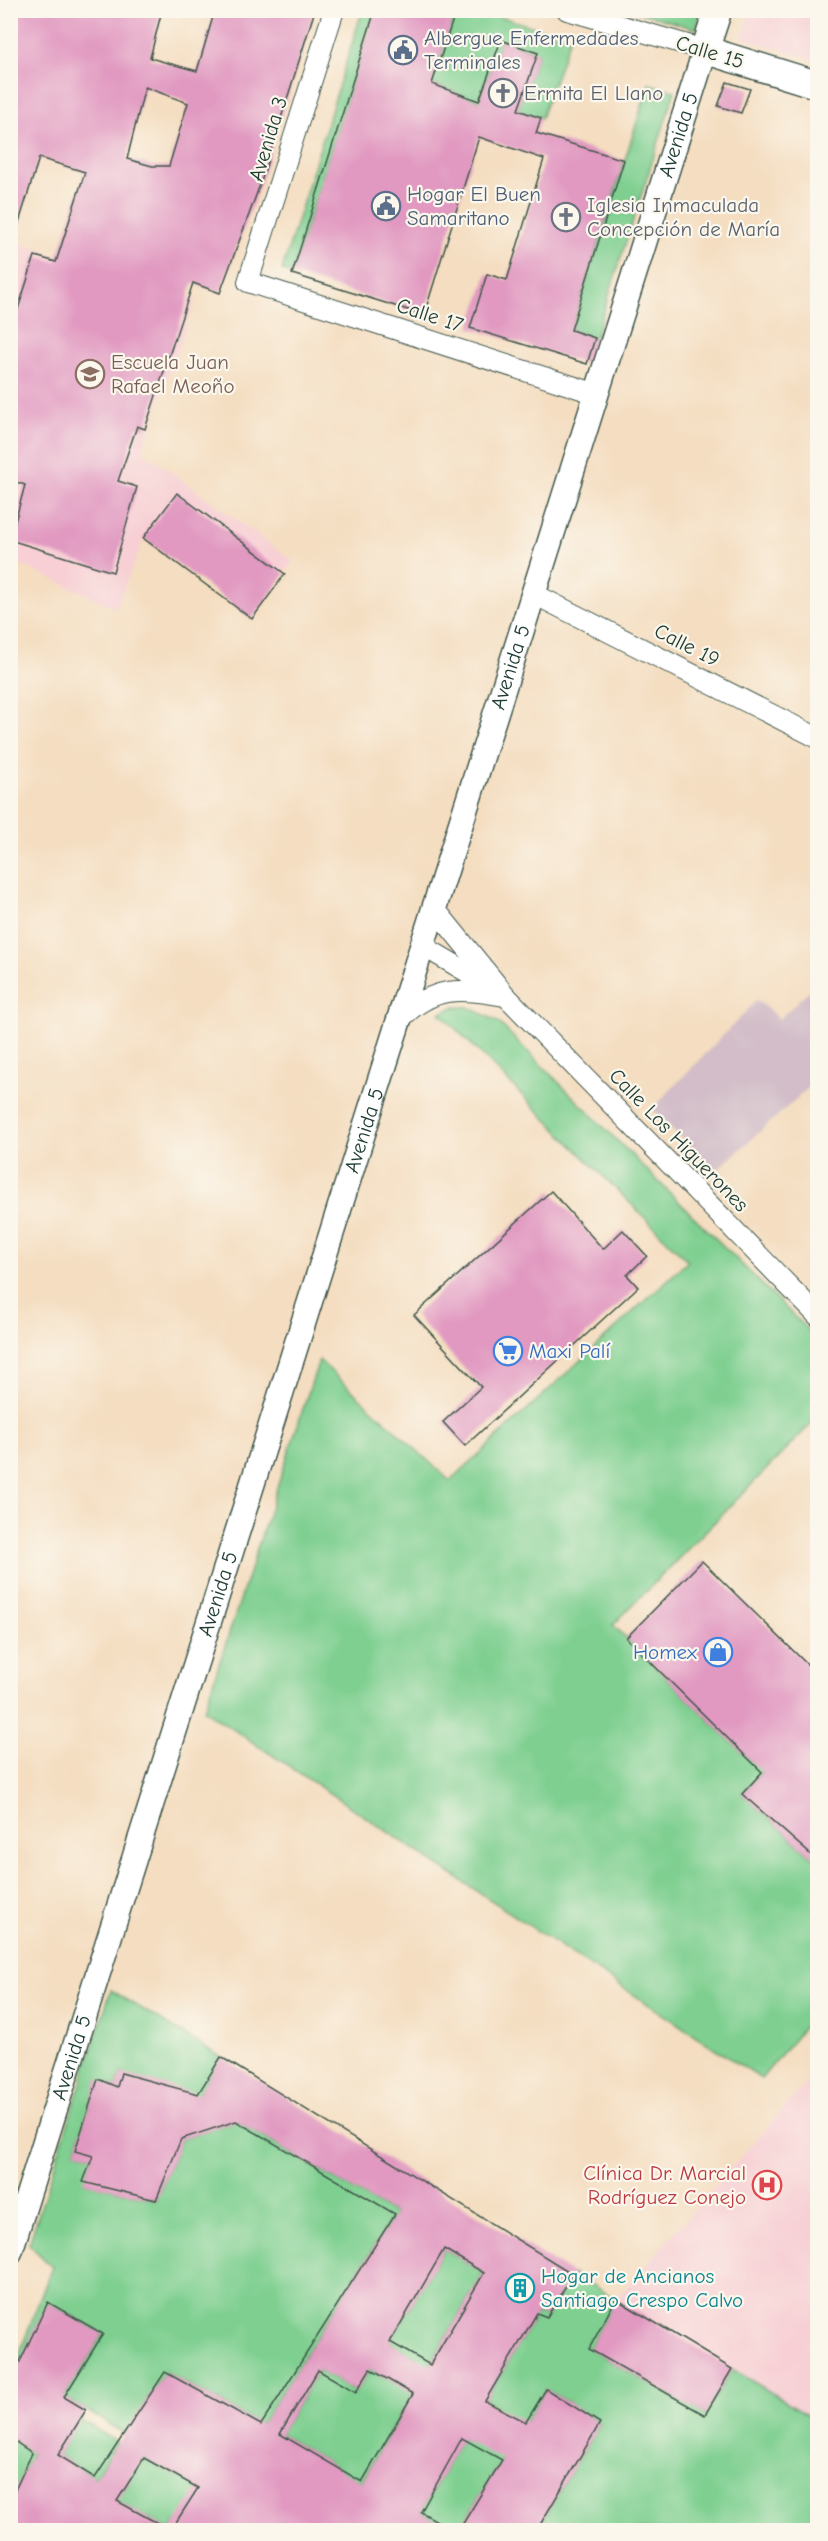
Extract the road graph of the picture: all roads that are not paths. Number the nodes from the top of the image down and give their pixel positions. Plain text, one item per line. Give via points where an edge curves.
1 (334, 10) edge
2 (567, 10) edge
3 (718, 10) edge
4 (705, 50) junction
5 (818, 85) edge
6 (248, 282) joint
7 (597, 394) junction
8 (534, 594) junction
9 (818, 738) edge
10 (435, 909) junction
11 (423, 946) junction
12 (506, 996) junction
13 (400, 1019) junction
14 (818, 1316) edge
15 (10, 2252) edge

1 - 6 street, Avenida 3
2 - 4 street, Calle 15
3 - 4 main road, Avenida 5
4 - 5 main road, Calle 15
4 - 7 street, Avenida 5
6 - 7 street, Calle 17
7 - 8 street, Avenida 5
8 - 9 street, Calle 19
8 - 10 street, Avenida 5
10 - 11 street, Avenida 5
10 - 12 street, Calle Los Higuerones
11 - 12 street, Calle Los Higuerones
11 - 13 street, Avenida 5
12 - 13 street via 472,990 442,992 418,1002
12 - 14 street, Calle Los Higuerones
13 - 15 street, Avenida 5

